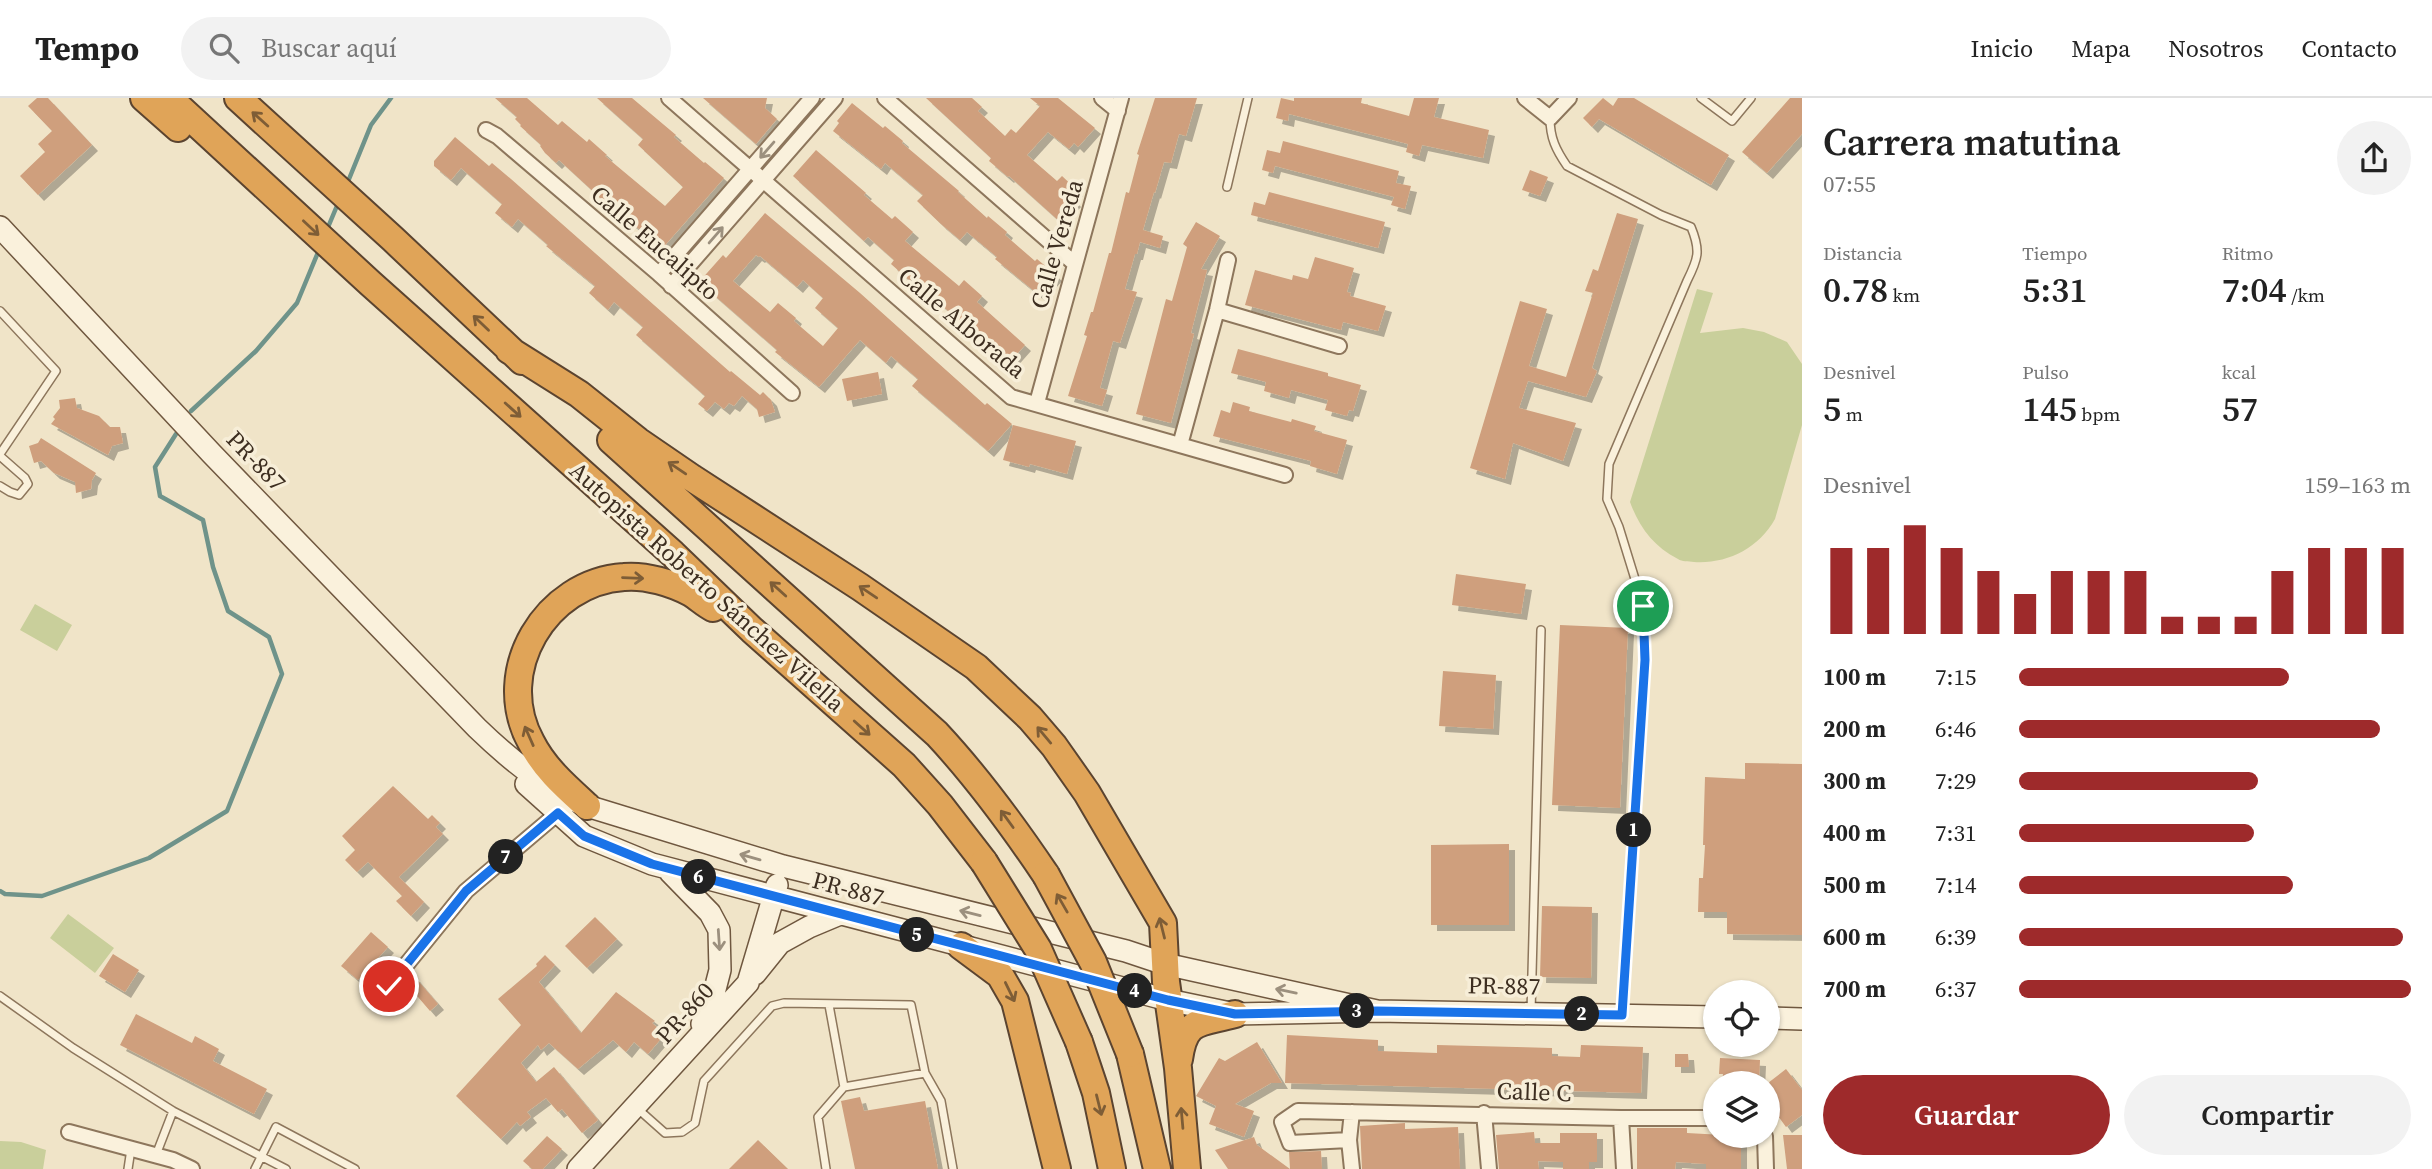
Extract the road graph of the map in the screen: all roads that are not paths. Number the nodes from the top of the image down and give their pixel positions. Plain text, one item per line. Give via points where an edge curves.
1 (144, 98) edge
2 (169, 98) edge
3 (237, 98) edge
4 (669, 98) edge
5 (812, 98) edge
6 (835, 98) edge
7 (885, 98) edge
8 (1102, 98) edge
9 (1248, 98) edge
10 (1525, 98) edge
11 (1569, 98) edge
12 (1701, 98) edge
13 (1751, 98) edge
14 (1119, 105) edge
15 (1550, 118) junction
16 (486, 130) dead end
17 (750, 169) junction
18 (763, 181) junction
19 (261, 182) junction
20 (1227, 187) dead end
21 (0, 227) edge
22 (1228, 260) dead end
23 (1075, 264) junction
24 (659, 274) junction
25 (671, 286) junction
26 (1217, 310) junction
27 (0, 311) edge
28 (1339, 346) dead end
29 (509, 349) junction
30 (792, 393) dead end
31 (1037, 403) junction
32 (1180, 445) junction
33 (0, 455) edge
34 (1285, 475) dead end
35 (0, 486) edge
36 (752, 630) junction
37 (1541, 630) dead end
38 (477, 728) junction
39 (587, 806) junction
40 (558, 813) junction
41 (783, 866) junction
42 (666, 868) junction
43 (773, 897) junction
44 (840, 914) junction
45 (961, 946) junction
46 (1165, 964) junction
47 (747, 983) junction
48 (389, 986) dead end
49 (0, 996) edge
50 (1168, 1000) junction
51 (829, 1005) junction
52 (1377, 1011) junction
53 (1531, 1013) junction
54 (1235, 1014) junction
55 (1622, 1015) junction
56 (1703, 1017) edge
57 (1780, 1018) edge
58 (1802, 1019) edge
59 (693, 1043) junction
60 (1178, 1068) junction
61 (925, 1073) junction
62 (844, 1087) junction
63 (635, 1106) junction
64 (173, 1111) junction
65 (1352, 1112) junction
66 (1484, 1114) junction
67 (1621, 1118) junction
68 (1703, 1118) edge
69 (69, 1132) dead end
70 (1349, 1140) junction
71 (131, 1148) junction
72 (1765, 1148) edge
73 (156, 1155) junction
74 (261, 1157) junction
75 (128, 1169) edge
76 (192, 1169) edge
77 (255, 1169) edge
78 (286, 1169) edge
79 (355, 1169) edge
80 (578, 1169) edge
81 (826, 1169) edge
82 (954, 1169) edge
83 (1057, 1169) edge
84 (1112, 1169) edge
85 (1157, 1169) edge
86 (1186, 1169) edge
87 (1352, 1169) edge
88 (1489, 1169) edge
89 (1624, 1169) edge
90 (1766, 1169) edge

1 - 19 highway via 218,163
2 - 19 highway, Autopista Roberto Sánchez Vilella
29 -> 3 highway, Autopista Roberto Sánchez Vilella
4 - 17 street, Calle Alborada
5 -> 17 street
6 - 18 street
7 - 23 street
8 - 14 street
9 - 20 lane
10 - 15 street
11 - 15 street
12 - 13 lane via 1732,121
14 - 23 street, Calle Vereda
15 - 55 lane via 1550,136 1567,166 1690,227 1698,259 1609,464 1607,499 1643,606 1645,660
16 - 24 street, Calle Eucalipto
17 - 18 street, Calle Alborada
17 - 24 street
25 -> 18 street
18 - 31 street, Calle Alborada via 1011,397
19 -> 36 highway, Autopista Roberto Sánchez Vilella
21 - 38 street, PR-887
22 - 26 street
23 - 31 street, Calle Vereda
24 - 25 street, Calle Eucalipto
25 - 30 street, Calle Eucalipto
26 - 28 street
26 - 32 street
27 - 33 lane via 56,371
46 -> 29 highway via 1163,923 1113,836 1068,764 1006,694 976,667 692,478 579,394
85 -> 29 highway, Autopista Roberto Sánchez Vilella, bridge via 1130,1054 1093,962 1046,875 995,803 937,734
31 - 32 street, Calle Alborada
32 - 34 street, Calle Alborada
33 - 35 lane via 28,484 19,495
39 -> 36 highway via 541,758 520,714 520,667 547,613 592,583 626,576 686,591
36 -> 84 highway, Autopista Roberto Sánchez Vilella, bridge via 904,765 984,862 1038,949 1079,1042 1096,1093
37 - 53 lane
38 - 39 street, PR-887 via 564,797
38 - 40 street, PR-887 via 507,767
41 -> 39 street, PR-887
40 - 42 street, PR-887 via 584,836
40 - 48 street via 466,891
41 - 43 street, PR-860 / PR-860
46 -> 41 street, PR-887
42 - 43 street, PR-887
42 -> 59 street via 710,913 719,930 720,970
43 - 44 street, PR-887
43 - 47 street, PR-860 / PR-860
44 - 45 street, PR-887
44 - 47 street via 780,943
45 - 50 street, PR-887
45 -> 83 highway via 1000,975 1015,1001
46 - 50 highway
52 -> 46 street, PR-887
47 - 59 street, PR-860 / PR-860
49 - 64 lane
50 - 54 street, PR-887
50 - 60 highway
51 - 61 lane via 911,1005
51 - 62 lane
51 - 63 lane via 772,1006 705,1081 695,1123 682,1132 665,1133
52 - 53 street, PR-887
52 - 54 street, PR-887
53 - 55 street, PR-887
54 - 60 highway via 1186,1030
55 - 56 street, PR-887
57 - 58 street
59 - 63 street, PR-860 / PR-860
86 -> 60 highway
61 - 62 lane
61 - 82 lane via 941,1101
62 - 81 lane via 818,1117
63 - 80 street, PR-860 / PR-860
64 - 73 lane
64 - 74 lane
65 - 66 street, Calle C
65 - 70 street
65 - 70 street, Calle C via 1298,1111 1282,1122 1290,1143
66 - 67 street, Calle C
66 - 88 street
67 - 68 street, Calle C
67 - 89 street
69 - 71 street
70 - 87 street
71 - 73 street
71 - 75 lane
72 - 90 street
73 - 76 street
74 - 77 lane
74 - 78 lane
74 - 79 lane via 276,1127

